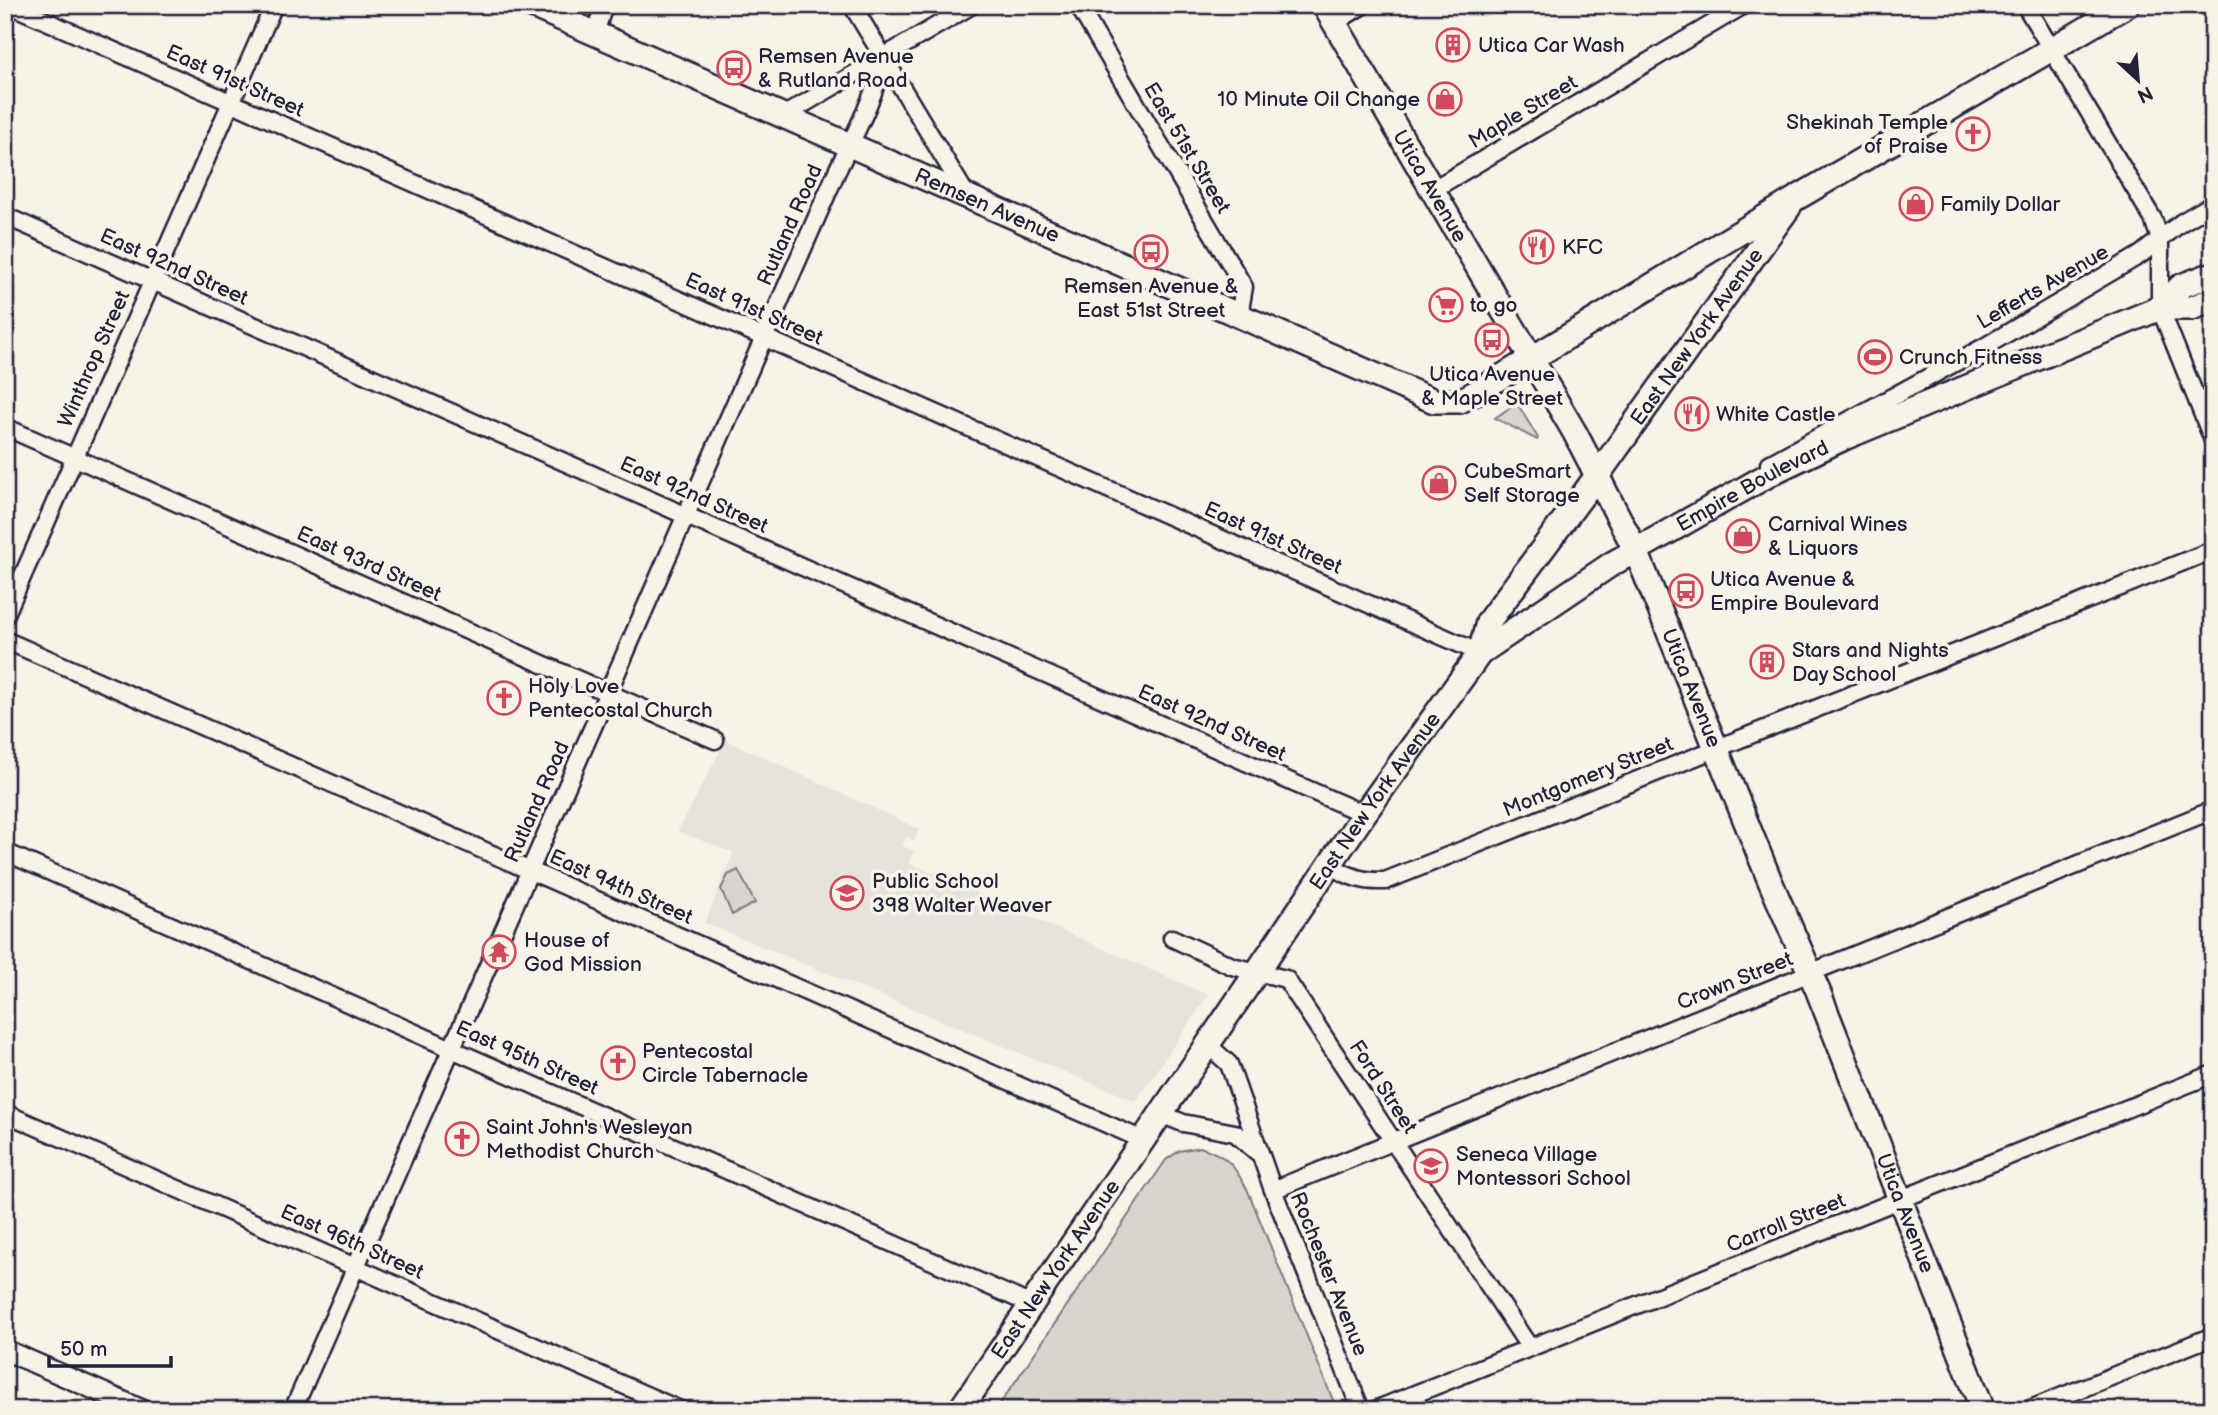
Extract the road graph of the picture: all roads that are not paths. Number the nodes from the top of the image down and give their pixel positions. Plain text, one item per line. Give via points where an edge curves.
1 (10, 5) edge
2 (274, 5) edge
3 (530, 5) edge
4 (604, 5) edge
5 (852, 5) edge
6 (972, 5) edge
7 (1078, 5) edge
8 (1363, 5) edge
9 (1744, 5) edge
10 (2025, 5) edge
11 (2127, 5) edge
12 (1329, 14) edge
13 (595, 34) junction
14 (2052, 50) junction
15 (884, 58) junction
16 (230, 102) junction
17 (783, 116) junction
18 (849, 145) junction
19 (1432, 190) junction
20 (968, 198) junction
21 (1795, 199) junction
22 (2213, 204) edge
23 (5, 216) edge
24 (2160, 239) junction
25 (2213, 274) edge
26 (152, 280) junction
27 (2213, 299) edge
28 (2160, 308) junction
29 (1239, 316) junction
30 (764, 336) junction
31 (1531, 359) junction
32 (1445, 402) joint
33 (5, 427) edge
34 (2213, 440) edge
35 (74, 457) junction
36 (1597, 476) junction
37 (1747, 486) junction
38 (685, 514) junction
39 (2213, 550) edge
40 (1636, 551) junction
41 (5, 615) edge
42 (5, 640) edge
43 (1480, 653) junction
44 (608, 692) junction
45 (715, 740) dead end
46 (1717, 749) junction
47 (2213, 810) edge
48 (1364, 814) junction
49 (5, 852) edge
50 (1330, 865) junction
51 (530, 870) junction
52 (1172, 938) dead end
53 (1257, 972) junction
54 (1811, 973) junction
55 (1208, 1045) junction
56 (452, 1048) junction
57 (2213, 1074) edge
58 (5, 1113) edge
59 (1161, 1114) junction
60 (1143, 1140) junction
61 (1393, 1141) junction
62 (1259, 1153) junction
63 (1273, 1190) junction
64 (1900, 1200) junction
65 (356, 1266) junction
66 (1031, 1305) junction
67 (2213, 1336) edge
68 (1530, 1348) junction
69 (5, 1350) edge
70 (142, 1410) edge
71 (293, 1410) edge
72 (680, 1410) edge
73 (960, 1410) edge
74 (1361, 1410) edge
75 (1375, 1410) edge
76 (1983, 1410) edge
77 (2028, 1410) edge

1 - 16 street, East 91st Street
2 - 16 street, Winthrop Street
3 - 13 main road, Remsen Avenue
4 - 13 street
5 - 15 street
6 - 15 street
7 - 29 street, East 51st Street via 1244,287
8 - 12 street
9 - 19 street, Maple Street
10 - 14 street
11 - 14 main road, East New York Avenue
12 - 19 main road, Utica Avenue
13 - 17 main road, Remsen Avenue
14 - 21 main road, East New York Avenue
14 - 24 street
15 - 17 street
15 - 18 street, Rutland Road via 878,84
15 - 20 street
16 - 26 street, Winthrop Street
16 - 30 street, East 91st Street
17 - 18 main road, Remsen Avenue
18 - 20 main road, Remsen Avenue
18 - 30 street, Rutland Road
19 - 31 main road, Utica Avenue
20 - 29 main road, Remsen Avenue
21 - 31 main road, East New York Avenue
21 - 36 main road, East New York Avenue
22 - 24 street, Lefferts Avenue
23 - 26 street, East 92nd Street
24 - 28 street
24 - 37 street, Lefferts Avenue via 1984,347 1792,449 1760,470
25 - 28 main road, Empire Boulevard via 2180,286
26 - 35 street, Winthrop Street
26 - 38 street, East 92nd Street
27 - 28 main road, Empire Boulevard via 2192,307
28 - 34 street
28 - 37 main road, Empire Boulevard via 1846,437
29 - 32 main road, Remsen Avenue
30 - 38 street, Rutland Road
30 - 43 street, East 91st Street
31 - 32 main road, East New York Avenue via 1473,394
31 - 36 main road, Utica Avenue
33 - 35 street, East 93rd Street
35 - 41 street, Winthrop Street
35 - 44 street, East 93rd Street
36 - 40 main road, Utica Avenue
36 - 43 main road, East New York Avenue via 1488,622
37 - 40 main road, Empire Boulevard
38 - 44 street, Rutland Road
38 - 48 street, East 92nd Street
39 - 46 street, Montgomery Street
40 - 43 main road, Empire Boulevard
40 - 46 main road, Utica Avenue
42 - 51 street, East 94th Street
43 - 48 main road, East New York Avenue
44 - 45 street, East 93rd Street
44 - 51 street, Rutland Road
46 - 50 street, Montgomery Street via 1385,881 1366,882
46 - 54 main road, Utica Avenue
47 - 54 street, Crown Street
48 - 50 main road, East New York Avenue
49 - 56 street, East 95th Street
50 - 53 main road, East New York Avenue
51 - 56 street, Rutland Road
51 - 60 street, East 94th Street
52 - 53 street via 1232,966
53 - 55 main road, East New York Avenue
53 - 61 street, Ford Street via 1286,979
54 - 61 street, Crown Street
54 - 64 main road, Utica Avenue
55 - 59 main road, East New York Avenue
55 - 62 street, Rochester Avenue via 1229,1064
56 - 65 street, Rutland Road
56 - 66 street, East 95th Street
57 - 64 street, Carroll Street
58 - 65 street, East 96th Street
59 - 60 main road, East New York Avenue
59 - 62 street via 1235,1133
60 - 66 main road, East New York Avenue
61 - 63 street, Crown Street
61 - 68 street, Ford Street
62 - 63 street, Rochester Avenue
63 - 74 street, Rochester Avenue
64 - 68 street, Carroll Street
64 - 76 main road, Utica Avenue
65 - 71 street, Rutland Road
65 - 72 street, East 96th Street
66 - 73 main road, East New York Avenue
67 - 77 street
68 - 75 street, Carroll Street
69 - 70 street

